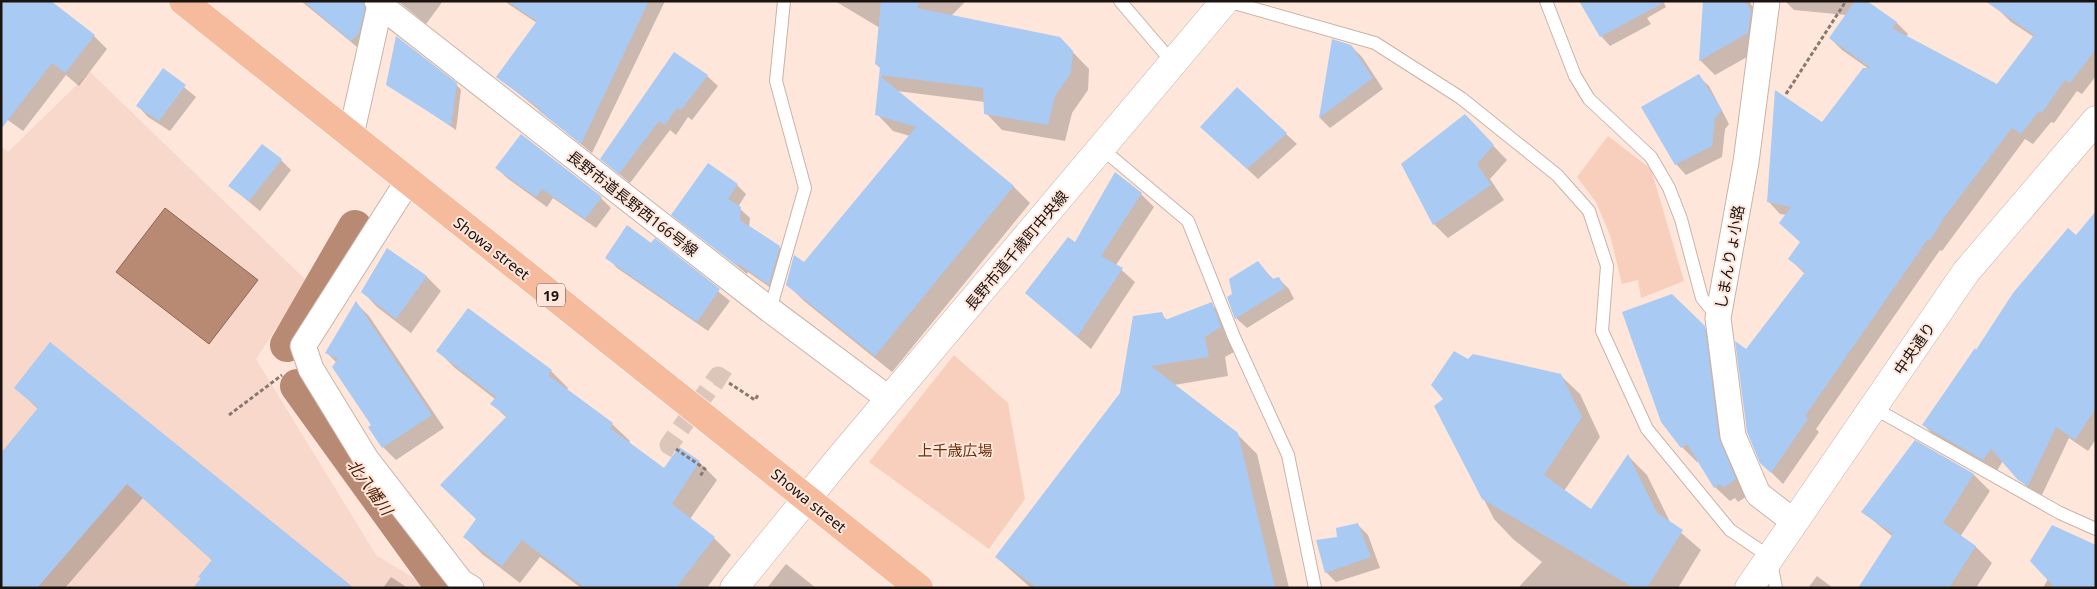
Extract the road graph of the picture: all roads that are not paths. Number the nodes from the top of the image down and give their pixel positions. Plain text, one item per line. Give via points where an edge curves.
1 (183, 1) edge
2 (784, 1) edge
3 (1120, 1) edge
4 (1226, 1) edge
5 (1546, 1) edge
6 (1767, 1) edge
7 (378, 3) edge
8 (1173, 63) junction
9 (2096, 120) edge
10 (351, 135) junction
11 (1101, 148) junction
12 (408, 181) junction
13 (770, 310) junction
14 (1718, 318) junction
15 (889, 399) junction
16 (1872, 407) junction
17 (806, 498) junction
18 (1793, 521) junction
19 (2096, 529) edge
20 (1770, 557) junction
21 (471, 588) edge
22 (734, 588) edge
23 (919, 588) edge
24 (1315, 588) edge
25 (1749, 588) edge
26 (1776, 588) edge

1 - 10 highway, Showa street / 19
2 - 13 lane via 776,81 805,188
3 - 8 lane
4 - 8 street, 長野市道千歳町中央線
4 - 20 lane via 1375,43 1460,98 1557,175 1589,211 1606,266 1602,331 1647,429 1730,530
5 - 14 lane via 1575,76 1589,98 1651,157 1669,188 1681,219 1702,298
6 - 14 street, しまんりょ小路 via 1746,162
7 - 10 street
7 - 13 street, 長野市道長野西166号線
8 - 11 street, 長野市道千歳町中央線
9 - 16 street, 中央通り via 1966,272
10 - 12 highway, Showa street / 19
11 - 15 street, 長野市道千歳町中央線
11 - 24 lane via 1188,221 1234,337 1288,454
12 - 17 highway, Showa street / 19
12 - 21 street via 303,346 311,369 366,459 461,582
13 - 15 street, 長野市道長野西166号線
14 - 18 street, しまんりょ小路 via 1733,436 1758,494
15 - 17 street, 長野市道千歳町中央線
16 - 18 street, 中央通り
16 - 19 lane via 2060,513
17 - 22 street, 長野市道千歳町中央線
17 - 23 highway, Showa street / 19
18 - 20 street, 中央通り
20 - 25 street, 中央通り
20 - 26 lane

